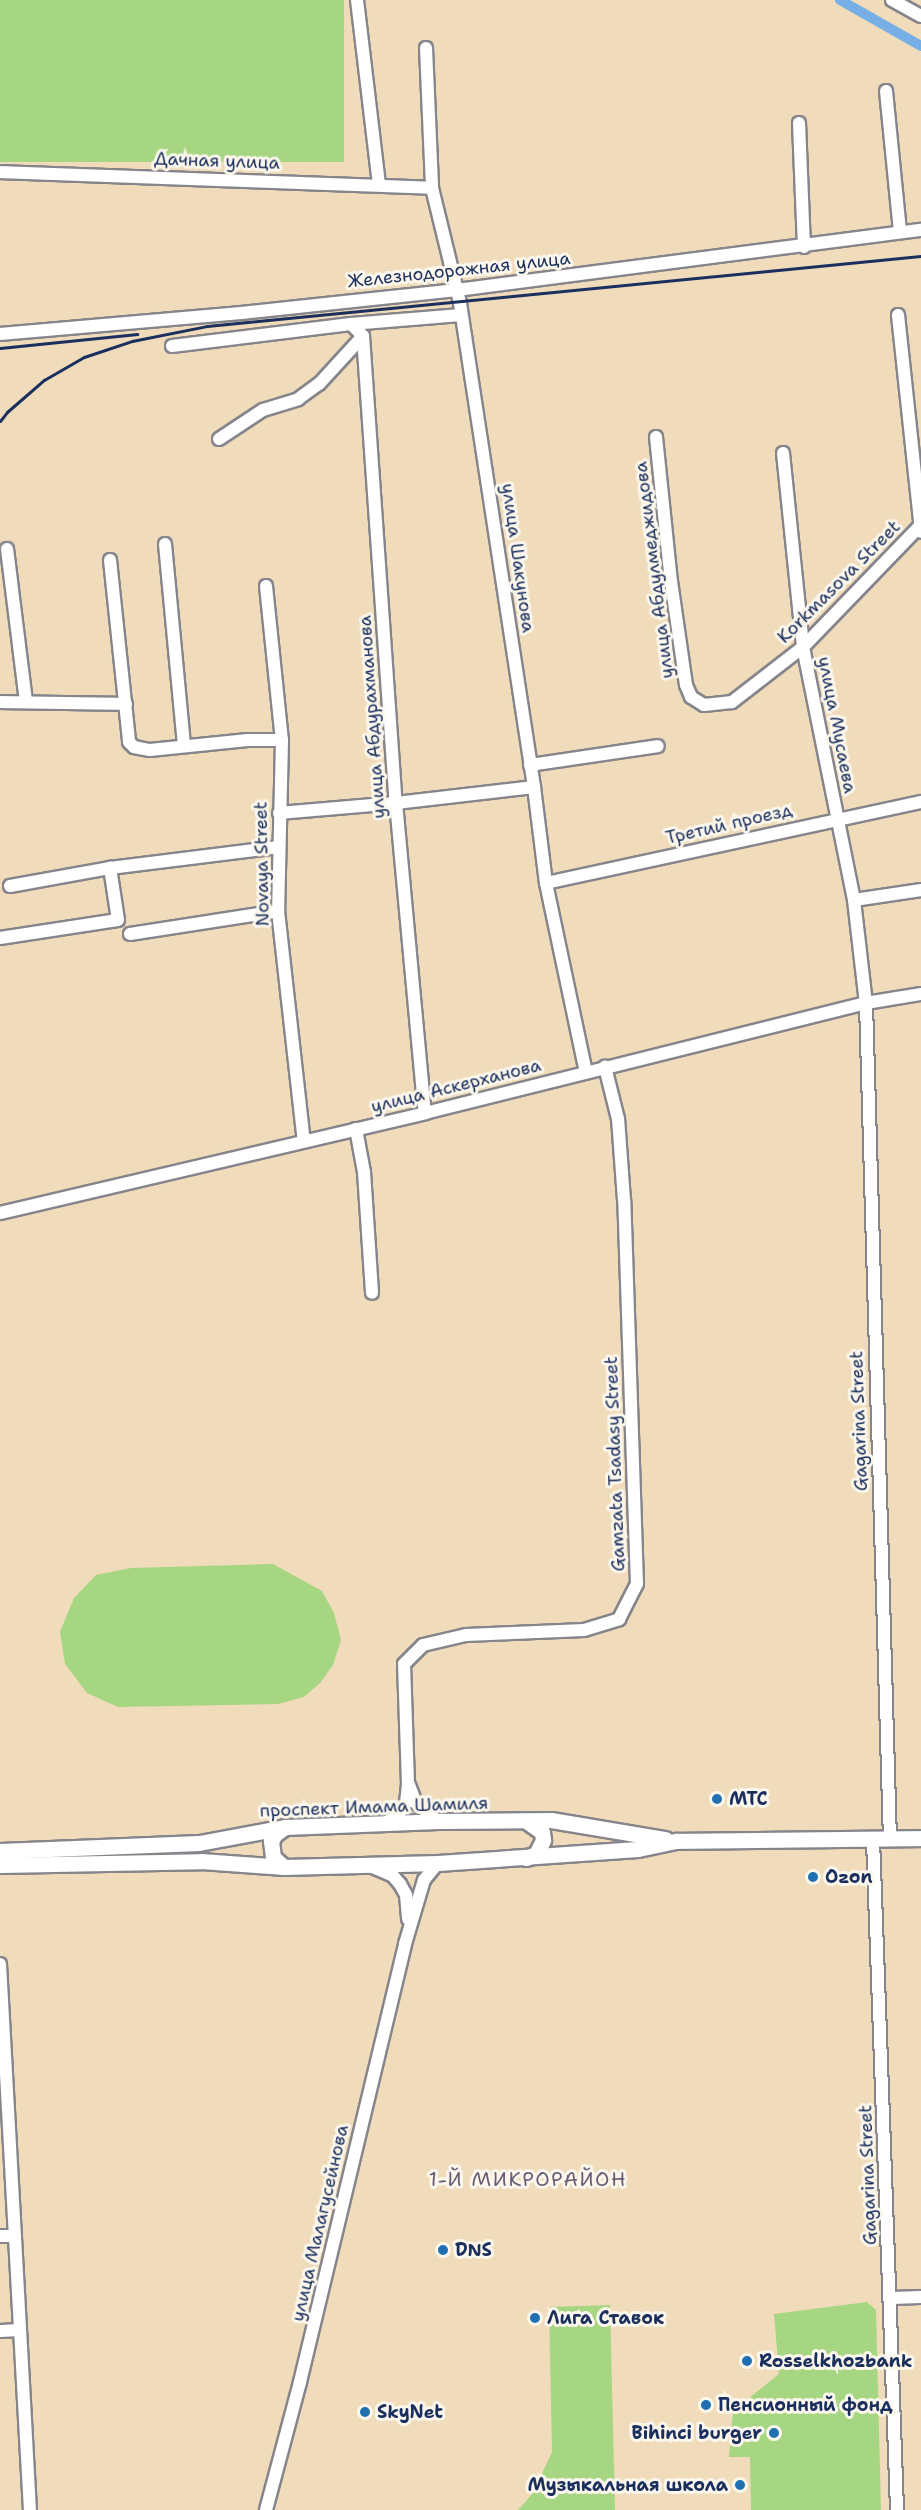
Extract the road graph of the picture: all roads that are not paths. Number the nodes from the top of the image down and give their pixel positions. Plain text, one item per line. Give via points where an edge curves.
1 (357, 0) edge
2 (892, 0) edge
3 (921, 16) edge
4 (426, 48) dead end
5 (886, 91) dead end
6 (799, 123) dead end
7 (0, 172) edge
8 (379, 184) junction
9 (432, 188) junction
10 (921, 230) edge
11 (900, 232) junction
12 (804, 247) junction
13 (457, 290) junction
14 (461, 315) junction
15 (898, 315) dead end
16 (351, 324) junction
17 (0, 334) edge
18 (363, 336) junction
19 (172, 346) dead end
20 (656, 437) dead end
21 (219, 439) dead end
22 (783, 453) dead end
23 (921, 525) edge
24 (921, 534) edge
25 (165, 544) dead end
26 (7, 549) dead end
27 (110, 560) dead end
28 (266, 586) dead end
29 (803, 647) junction
30 (691, 697) joint
31 (0, 702) edge
32 (26, 702) junction
33 (126, 704) junction
34 (282, 740) junction
35 (184, 746) junction
36 (657, 746) dead end
37 (530, 765) junction
38 (534, 787) junction
39 (921, 802) edge
40 (396, 803) junction
41 (279, 813) junction
42 (838, 818) junction
43 (279, 847) junction
44 (110, 868) junction
45 (546, 883) junction
46 (10, 886) dead end
47 (921, 890) edge
48 (854, 900) junction
49 (278, 911) junction
50 (130, 934) dead end
51 (0, 939) edge
52 (921, 994) edge
53 (866, 1003) junction
54 (605, 1067) junction
55 (586, 1072) junction
56 (424, 1113) junction
57 (356, 1129) junction
58 (304, 1141) junction
59 (0, 1214) edge
60 (372, 1293) dead end
61 (408, 1784) junction
62 (438, 1821) junction
63 (526, 1821) junction
64 (387, 1822) junction
65 (285, 1827) junction
66 (921, 1838) edge
67 (873, 1839) junction
68 (890, 1839) junction
69 (677, 1841) junction
70 (0, 1851) edge
71 (523, 1859) junction
72 (438, 1863) junction
73 (365, 1864) junction
74 (0, 1865) edge
75 (284, 1867) junction
76 (405, 1944) junction
77 (0, 1964) edge
78 (2, 2046) edge
79 (5, 2140) edge
80 (0, 2236) edge
81 (15, 2236) junction
82 (921, 2297) edge
83 (891, 2298) junction
84 (20, 2330) junction
85 (0, 2331) edge
86 (30, 2510) edge
87 (266, 2510) edge
88 (897, 2510) edge

1 - 8 street
2 - 3 street
4 - 9 street, улица Шакунова
5 - 11 street
6 - 12 street
7 - 8 street, Дачная улица
8 - 9 street, Дачная улица
9 - 13 street, улица Шакунова
10 - 11 street, Железнодорожная улица
11 - 12 street, Железнодорожная улица
12 - 13 street, Железнодорожная улица
13 - 14 street, улица Шакунова
13 - 17 street, Железнодорожная улица
14 - 16 street
14 - 37 street, улица Шакунова
15 - 23 street
16 - 18 street
16 - 19 street
18 - 21 street via 319,384 298,399 264,410
18 - 40 street, улица Абдурахманова
20 - 30 street, улица Абдулмеджидова via 671,581
22 - 29 street, улица Мусаева
23 - 24 street
23 - 29 street, Korkmasova Street
25 - 35 street
26 - 32 street
27 - 33 street
28 - 34 street, Novaya Street
29 - 30 street, Korkmasova Street via 732,702 704,705
29 - 42 street, улица Мусаева
31 - 32 street
32 - 33 street
33 - 35 street via 129,742 134,747 150,750
34 - 35 street
34 - 41 street, Novaya Street
36 - 37 street
37 - 38 street, улица Шакунова
38 - 40 street
38 - 45 street, улица Шакунова
39 - 42 street, Третий проезд
40 - 41 street
40 - 56 street, улица Абдурахманова
41 - 43 street, Novaya Street
42 - 45 street, Третий проезд
42 - 48 street, улица Мусаева
43 - 44 street
43 - 49 street, Novaya Street
44 - 46 street
44 - 51 street via 118,920
45 - 55 street, улица Шакунова
47 - 48 street
48 - 53 street, улица Мусаева
49 - 50 street
49 - 58 street, Novaya Street
52 - 53 street, улица Аскерханова
53 - 54 street, улица Аскерханова
53 - 68 street, Gagarina Street
54 - 55 street, улица Аскерханова
54 - 61 street, Gamzata Tsadasy Street via 618,1119 624,1200 637,1584 619,1619 584,1630 466,1635 423,1646 404,1664
55 - 56 street, улица Аскерханова
56 - 57 street, улица Аскерханова
57 - 58 street, улица Аскерханова
57 - 60 street via 364,1172
58 - 59 street, улица Аскерханова
61 - 62 street via 416,1803
61 - 64 street via 406,1803
62 - 63 main road, проспект Имама Шамиля
62 - 64 main road, проспект Имама Шамиля
63 - 69 main road, проспект Имама Шамиля via 551,1820
63 - 71 main road via 542,1832 543,1840 536,1854
64 - 65 main road, проспект Имама Шамиля
65 - 70 main road, проспект Имама Шамиля via 199,1843
65 - 75 main road via 271,1841 273,1857
66 - 68 main road, проспект Имама Шамиля
67 - 68 main road, проспект Имама Шамиля
67 - 69 main road, проспект Имама Шамиля
67 - 83 street, Gagarina Street
69 - 71 main road, проспект Имама Шамиля via 638,1849
71 - 72 main road, проспект Имама Шамиля
72 - 73 main road, проспект Имама Шамиля
72 - 76 street via 424,1880
73 - 75 main road, проспект Имама Шамиля
73 - 76 street via 393,1876 406,1895 409,1907
74 - 75 main road, проспект Имама Шамиля via 201,1861
76 - 87 street, улица Малагусейнова
77 - 78 street
78 - 79 street
79 - 81 street
80 - 81 street
81 - 84 street
82 - 83 street
83 - 88 street, Gagarina Street
84 - 85 street
84 - 86 street

